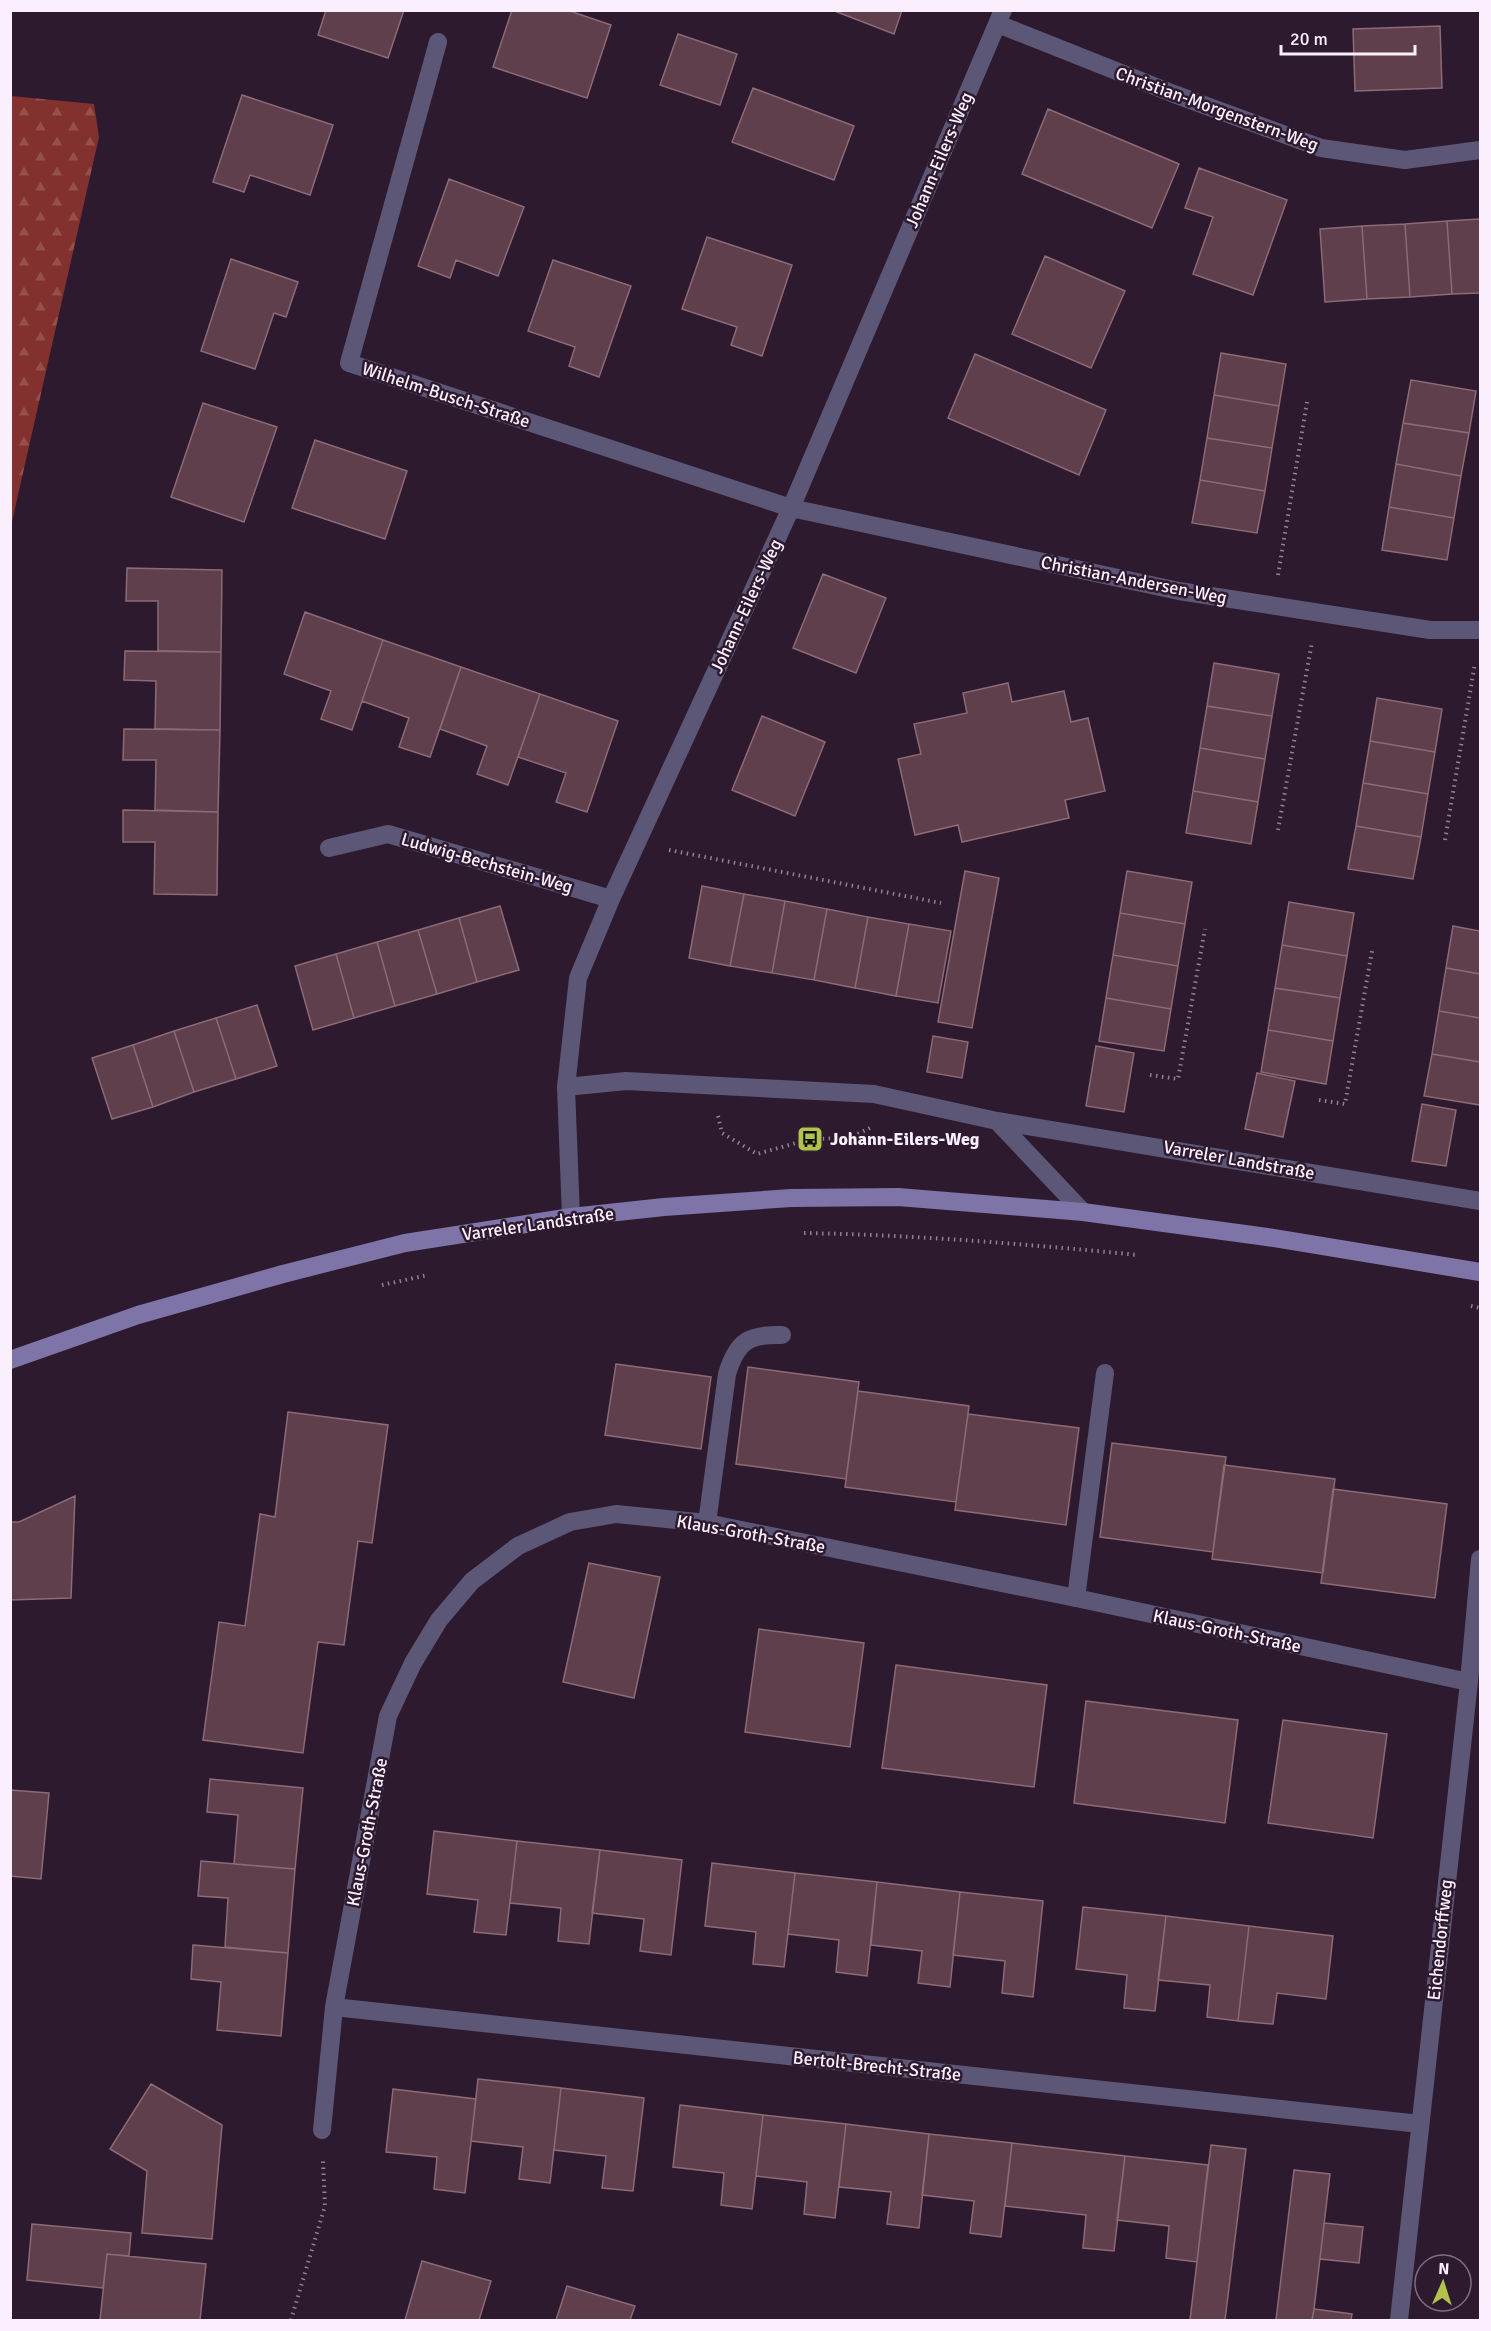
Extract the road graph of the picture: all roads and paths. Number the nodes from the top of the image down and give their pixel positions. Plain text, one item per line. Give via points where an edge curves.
1 (1000, 17) edge
2 (438, 42) dead end
3 (1480, 150) edge
4 (1307, 402) dead end
5 (790, 508) junction
6 (1272, 605) junction
7 (1318, 612) junction
8 (1480, 630) edge
9 (1278, 830) dead end
10 (1445, 840) dead end
11 (636, 843) junction
12 (328, 848) dead end
13 (611, 899) junction
14 (941, 903) dead end
15 (1205, 929) dead end
16 (1372, 951) dead end
17 (1150, 1075) dead end
18 (712, 1085) junction
19 (567, 1087) junction
20 (874, 1094) junction
21 (1319, 1100) dead end
22 (997, 1121) junction
23 (1480, 1201) edge
24 (1083, 1212) junction
25 (571, 1217) junction
26 (796, 1233) dead end
27 (1140, 1256) dead end
28 (1480, 1272) edge
29 (436, 1274) dead end
30 (381, 1286) dead end
31 (1469, 1306) dead end
32 (1480, 1308) edge
33 (782, 1335) dead end
34 (10, 1360) edge
35 (1106, 1373) dead end
36 (707, 1523) junction
37 (1480, 1559) edge
38 (1076, 1598) junction
39 (1469, 1682) junction
40 (334, 2007) junction
41 (1420, 2124) junction
42 (322, 2130) joint
43 (291, 2320) edge
44 (1400, 2320) edge

1 - 3 street, Christian-Morgenstern-Weg via 1174,94 1321,148 1405,160
1 - 5 street, Johann-Eilers-Weg
2 - 5 street, Wilhelm-Busch-Straße via 349,363
4 - 6 path
5 - 6 street, Christian-Andersen-Weg via 1179,591
5 - 11 street, Johann-Eilers-Weg
6 - 7 street, Christian-Andersen-Weg
7 - 8 street, Christian-Andersen-Weg via 1430,630
7 - 9 path
8 - 10 path
11 - 13 street, Johann-Eilers-Weg
11 - 14 path
12 - 13 street, Ludwig-Bechstein-Weg via 388,834
13 - 19 street, Johann-Eilers-Weg via 578,978
15 - 17 path via 1178,1079
16 - 21 path via 1346,1104
18 - 19 street, Varreler Landstraße via 626,1081
18 - 20 street, Varreler Landstraße
18 - 20 path via 722,1133 757,1154 810,1139 849,1138 871,1128
19 - 25 street, Johann-Eilers-Weg
20 - 22 street, Varreler Landstraße
22 - 23 street, Varreler Landstraße
22 - 24 street
24 - 25 main road, Varreler Landstraße via 898,1197 664,1207
24 - 28 main road, Varreler Landstraße
25 - 34 main road, Varreler Landstraße via 372,1251 138,1315
26 - 27 path via 987,1240
29 - 30 path
31 - 32 path
33 - 36 street via 761,1335 748,1341 732,1359
35 - 38 street
36 - 38 street, Klaus-Groth-Straße
36 - 40 street, Klaus-Groth-Straße via 616,1514 570,1522 518,1546 472,1581 439,1620 388,1716
37 - 39 street, Eichendorffweg
38 - 39 street, Klaus-Groth-Straße
39 - 41 street, Eichendorffweg
40 - 41 street, Bertolt-Brecht-Straße
40 - 42 street, Klaus-Groth-Straße
41 - 44 street, Eichendorffweg
42 - 43 path via 325,2206

